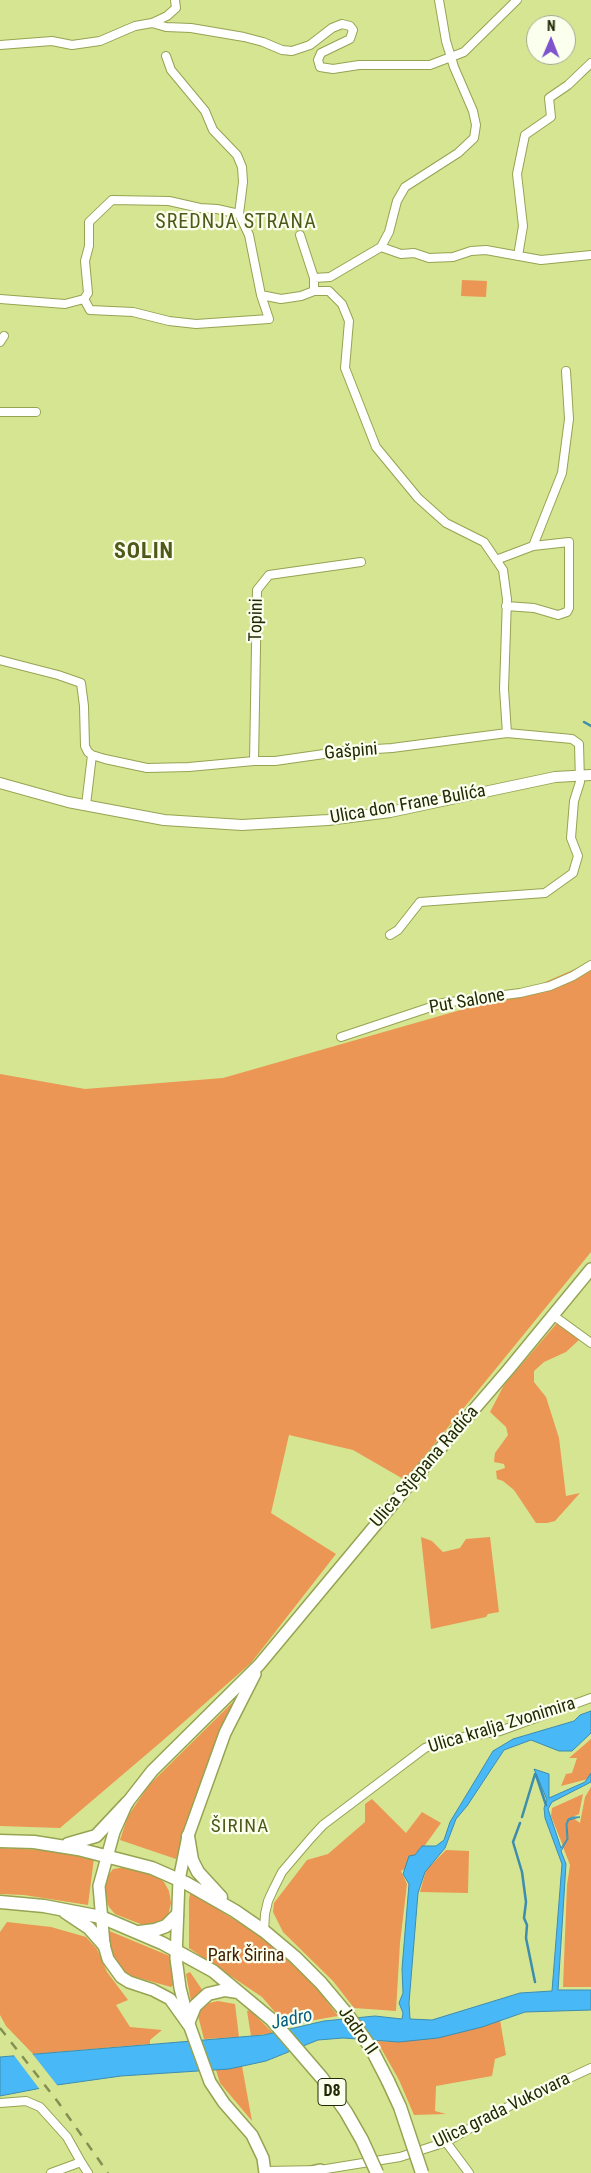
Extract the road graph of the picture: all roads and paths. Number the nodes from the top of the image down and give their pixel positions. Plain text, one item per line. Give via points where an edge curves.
1 (175, 0) edge
2 (439, 0) edge
3 (517, 0) edge
4 (152, 23) junction
5 (0, 44) edge
6 (166, 56) dead end
7 (451, 58) junction
8 (591, 63) edge
9 (239, 214) junction
10 (300, 235) dead end
11 (381, 247) junction
12 (591, 255) edge
13 (518, 256) junction
14 (314, 278) junction
15 (314, 291) junction
16 (261, 295) junction
17 (0, 299) edge
18 (84, 299) junction
19 (566, 371) dead end
20 (0, 412) edge
21 (36, 412) dead end
22 (533, 546) junction
23 (496, 560) junction
24 (361, 562) dead end
25 (506, 606) junction
26 (0, 660) edge
27 (508, 733) junction
28 (92, 755) junction
29 (254, 761) junction
30 (580, 774) junction
31 (591, 775) edge
32 (0, 783) edge
33 (86, 805) junction
34 (390, 935) dead end
35 (591, 965) edge
36 (341, 1037) dead end
37 (591, 1269) edge
38 (554, 1316) junction
39 (591, 1343) edge
40 (259, 1665) junction
41 (591, 1698) edge
42 (127, 1803) junction
43 (188, 1836) junction
44 (0, 1841) edge
45 (59, 1846) junction
46 (106, 1855) junction
47 (179, 1880) junction
48 (0, 1902) edge
49 (56, 1908) junction
50 (235, 1911) junction
51 (176, 1915) junction
52 (101, 1917) junction
53 (264, 1931) junction
54 (137, 1932) junction
55 (104, 1945) junction
56 (176, 1950) junction
57 (240, 1993) junction
58 (190, 2024) junction
59 (591, 2068) edge
60 (0, 2103) edge
61 (446, 2142) junction
62 (81, 2162) junction
63 (320, 2170) junction
64 (265, 2172) edge
65 (51, 2173) edge
66 (88, 2173) edge
67 (307, 2173) edge
68 (377, 2173) edge
69 (422, 2173) edge
70 (469, 2173) edge

1 - 4 street via 176,8
2 - 7 street
3 - 7 street via 464,52
4 - 5 street via 134,26 100,41 72,45 52,41
4 - 7 street via 244,37 292,52 310,45 332,28 342,24 350,26 353,30 350,39 321,53 318,60 320,67 333,69 430,66
6 - 9 street via 171,70 205,111 213,130 237,155 243,182
7 - 11 street via 473,111 474,138 458,153 405,188 397,201 389,232
8 - 13 street via 549,98 551,117 525,135 517,174 523,226
9 - 16 street via 249,235
9 - 18 street via 169,201 112,200 89,222 85,261 88,293
10 - 14 street
11 - 13 street via 429,258 486,250
11 - 14 street via 330,276
12 - 13 street via 541,260
14 - 15 street
15 - 16 street via 281,299
15 - 23 street via 329,291 342,304 349,321 345,368 376,447 418,498 446,523 484,542
16 - 18 street via 269,319 196,324 133,312 90,310
17 - 18 street via 64,304
19 - 22 street via 569,419 562,473
20 - 21 street
22 - 23 street
22 - 25 street via 569,542 569,608 558,615 534,608
23 - 25 street via 503,570
24 - 29 street, Topini via 270,575 257,590
25 - 27 street via 504,688
26 - 28 street via 80,683 85,746
27 - 29 street, Gašpini
27 - 30 street, Gašpini via 572,739 579,744
28 - 29 street, Gašpini via 147,768 189,768
28 - 33 street
30 - 31 street, Ulica don Frane Bulića
30 - 33 street, Ulica don Frane Bulića via 506,786 395,811 318,821 242,825 164,820
30 - 34 street via 571,838 578,856 573,872 545,894 420,902 398,930
32 - 33 street, Ulica don Frane Bulića
35 - 36 street, Put Salone via 550,986 443,1003
37 - 38 main road, Ulica Stjepana Radića
38 - 39 street
38 - 40 main road, Ulica Stjepana Radića
40 - 42 main road via 152,1771
40 - 43 main road via 227,1727
41 - 53 street, Ulica kralja Zvonimira via 500,1730 447,1740 425,1748 310,1838 282,1872 273,1890 265,1914
42 - 45 highway via 96,1836
42 - 46 main road
43 - 47 main road
43 - 50 highway via 192,1860 198,1872
44 - 45 highway
45 - 46 highway
46 - 47 highway via 152,1868
46 - 52 main road via 99,1886
47 - 50 highway
47 - 51 main road
48 - 49 highway, D8
49 - 52 highway, D8
49 - 55 highway via 89,1928
50 - 53 highway, Jadro II
51 - 54 highway via 166,1926
51 - 56 main road
52 - 54 highway, D8
52 - 55 main road
53 - 69 highway, Jadro II, bridge via 321,1983 371,2048 400,2107
54 - 56 highway, D8
55 - 58 main road via 108,1959 121,1977 170,1999
56 - 57 highway, D8 via 213,1971
56 - 58 main road via 180,1988
57 - 58 highway via 225,1990 208,1994 195,2006
57 - 68 highway, D8, bridge via 272,2020 322,2078 346,2112
58 - 64 main road via 210,2082 252,2135 263,2158
59 - 61 street, Ulica grada Vukovara via 513,2104
60 - 62 street via 26,2101 40,2107 67,2137
61 - 63 street, Ulica grada Vukovara via 400,2157
61 - 70 street
62 - 65 street
62 - 66 street
63 - 64 street, Ulica grada Vukovara
63 - 67 main road

